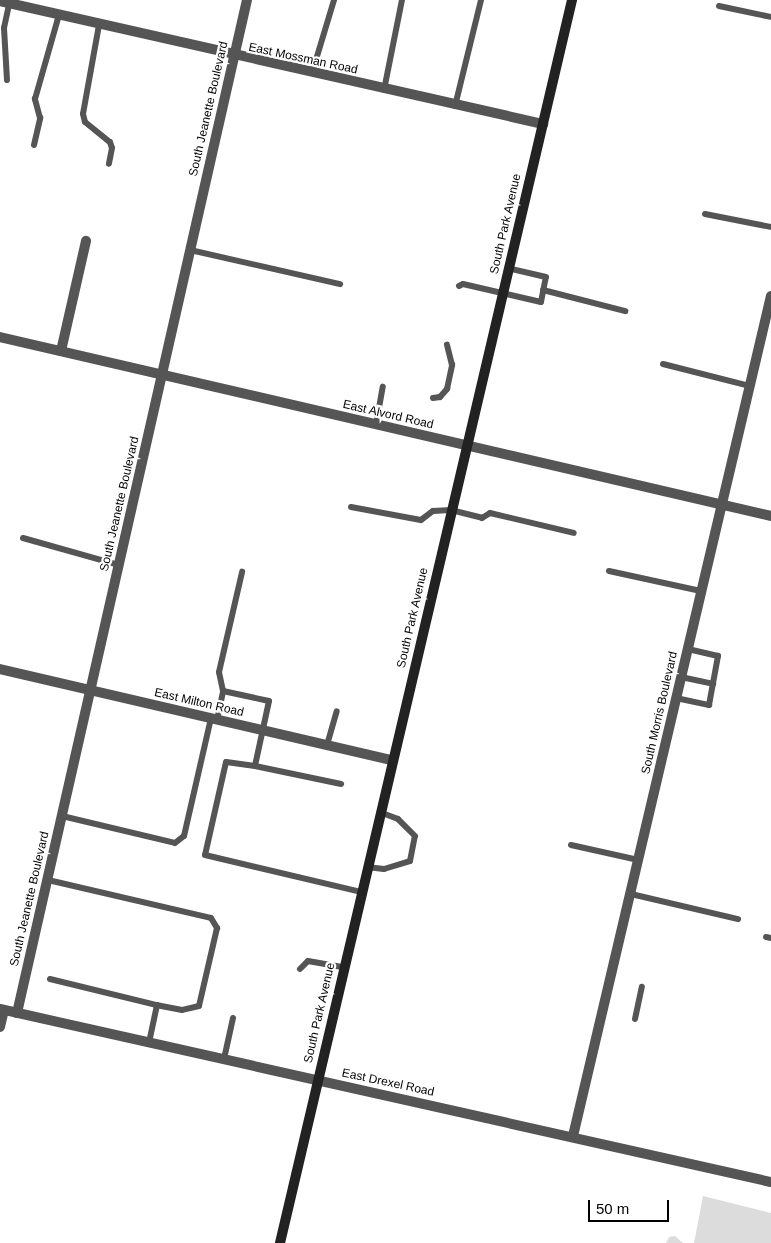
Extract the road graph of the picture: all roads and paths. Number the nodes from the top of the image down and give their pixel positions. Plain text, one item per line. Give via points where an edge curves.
1 (247, 0) edge
2 (334, 0) edge
3 (402, 0) edge
4 (481, 0) edge
5 (572, 0) edge
6 (5, 2) edge
7 (719, 6) dead end
8 (59, 15) junction
9 (771, 17) edge
10 (98, 25) junction
11 (234, 57) junction
12 (312, 74) junction
13 (8, 80) dead end
14 (384, 90) junction
15 (455, 106) junction
16 (543, 124) junction
17 (34, 144) dead end
18 (109, 164) dead end
19 (705, 214) dead end
20 (771, 227) edge
21 (86, 241) dead end
22 (190, 250) junction
23 (508, 268) junction
24 (340, 284) dead end
25 (459, 286) dead end
26 (543, 290) junction
27 (502, 292) junction
28 (771, 296) edge
29 (625, 311) dead end
30 (0, 337) edge
31 (447, 345) dead end
32 (61, 351) junction
33 (663, 364) dead end
34 (162, 375) junction
35 (750, 386) junction
36 (383, 387) dead end
37 (433, 398) dead end
38 (376, 424) junction
39 (466, 446) junction
40 (722, 505) junction
41 (351, 507) dead end
42 (451, 510) junction
43 (771, 516) edge
44 (574, 532) dead end
45 (23, 538) dead end
46 (119, 565) junction
47 (608, 570) dead end
48 (242, 572) dead end
49 (702, 592) junction
50 (688, 649) junction
51 (0, 669) edge
52 (681, 677) junction
53 (713, 684) junction
54 (90, 690) junction
55 (223, 691) junction
56 (676, 698) junction
57 (336, 711) dead end
58 (214, 719) junction
59 (262, 730) junction
60 (327, 745) junction
61 (392, 760) junction
62 (255, 766) junction
63 (341, 784) dead end
64 (380, 812) junction
65 (62, 816) junction
66 (571, 845) dead end
67 (638, 860) junction
68 (367, 867) junction
69 (48, 880) junction
70 (361, 892) junction
71 (631, 894) junction
72 (738, 919) dead end
73 (344, 967) junction
74 (300, 969) dead end
75 (50, 979) dead end
76 (642, 987) dead end
77 (157, 1005) junction
78 (2, 1010) edge
79 (17, 1013) junction
80 (233, 1018) dead end
81 (635, 1019) dead end
82 (0, 1027) edge
83 (149, 1043) junction
84 (224, 1059) junction
85 (317, 1080) junction
86 (573, 1136) junction
87 (771, 1182) edge
88 (280, 1243) edge

1 - 11 street, South Jeanette Boulevard
2 - 12 lane
3 - 14 lane
4 - 15 lane
5 - 16 main road, South Park Avenue
6 - 8 street, East Mossman Road
6 - 13 lane
7 - 9 lane
8 - 10 street, East Mossman Road
8 - 17 lane via 35,99 40,118
10 - 11 street, East Mossman Road
10 - 18 lane via 83,114 85,122 110,142
11 - 12 street, East Mossman Road
11 - 22 street, South Jeanette Boulevard
12 - 14 street, East Mossman Road
14 - 15 street, East Mossman Road
15 - 16 street, East Mossman Road
16 - 23 main road, South Park Avenue
19 - 20 lane
21 - 32 street
22 - 24 lane
22 - 34 street, South Jeanette Boulevard
23 - 26 lane via 546,277
23 - 27 main road, South Park Avenue
25 - 27 lane via 463,284
26 - 27 lane via 541,302
26 - 29 lane
27 - 39 main road, South Park Avenue
28 - 35 street, South Morris Boulevard
30 - 32 street, East Alvord Road
31 - 37 lane via 452,365 447,389 440,397
32 - 34 street, East Alvord Road
33 - 35 lane
34 - 38 street, East Alvord Road
34 - 46 street, South Jeanette Boulevard
35 - 40 street, South Morris Boulevard
36 - 38 lane
38 - 39 street, East Alvord Road
39 - 40 street, East Alvord Road
39 - 42 main road, South Park Avenue
40 - 43 street, East Alvord Road
40 - 49 street, South Morris Boulevard
41 - 42 lane via 421,520 433,511
42 - 44 lane via 482,518 490,513
42 - 61 main road, South Park Avenue
45 - 46 lane
46 - 54 street, South Jeanette Boulevard
47 - 49 lane
48 - 55 lane via 219,672
49 - 50 street, South Morris Boulevard
50 - 52 street, South Morris Boulevard
50 - 53 lane via 718,656
51 - 54 street, East Milton Road
52 - 53 lane
52 - 56 street, South Morris Boulevard
53 - 56 lane via 708,705
54 - 58 street, East Milton Road
54 - 65 street, South Jeanette Boulevard
55 - 58 lane
55 - 59 lane via 269,701
56 - 67 street, South Morris Boulevard
57 - 60 lane
58 - 59 street, East Milton Road
58 - 65 lane via 184,836 175,843
59 - 60 street, East Milton Road
59 - 62 lane
60 - 61 street, East Milton Road
61 - 64 main road, South Park Avenue
62 - 63 lane
62 - 70 lane via 226,762 205,855
64 - 68 main road, South Park Avenue
64 - 68 lane via 398,819 416,836 410,861 384,869
65 - 69 street, South Jeanette Boulevard
66 - 67 lane
67 - 71 street, South Morris Boulevard
68 - 70 main road, South Park Avenue
69 - 77 lane via 211,918 217,928 199,1006 182,1010
69 - 79 street, South Jeanette Boulevard
70 - 73 main road, South Park Avenue
71 - 72 lane
71 - 86 street, South Morris Boulevard
73 - 74 lane via 308,961
73 - 85 main road, South Park Avenue
75 - 77 lane
76 - 81 lane
77 - 83 lane
78 - 79 street, East Drexel Road
78 - 82 street
79 - 83 street, East Drexel Road
80 - 84 lane
83 - 84 street, East Drexel Road
84 - 85 street, East Drexel Road
85 - 86 street, East Drexel Road
85 - 88 main road, South Park Avenue
86 - 87 street, East Drexel Road

